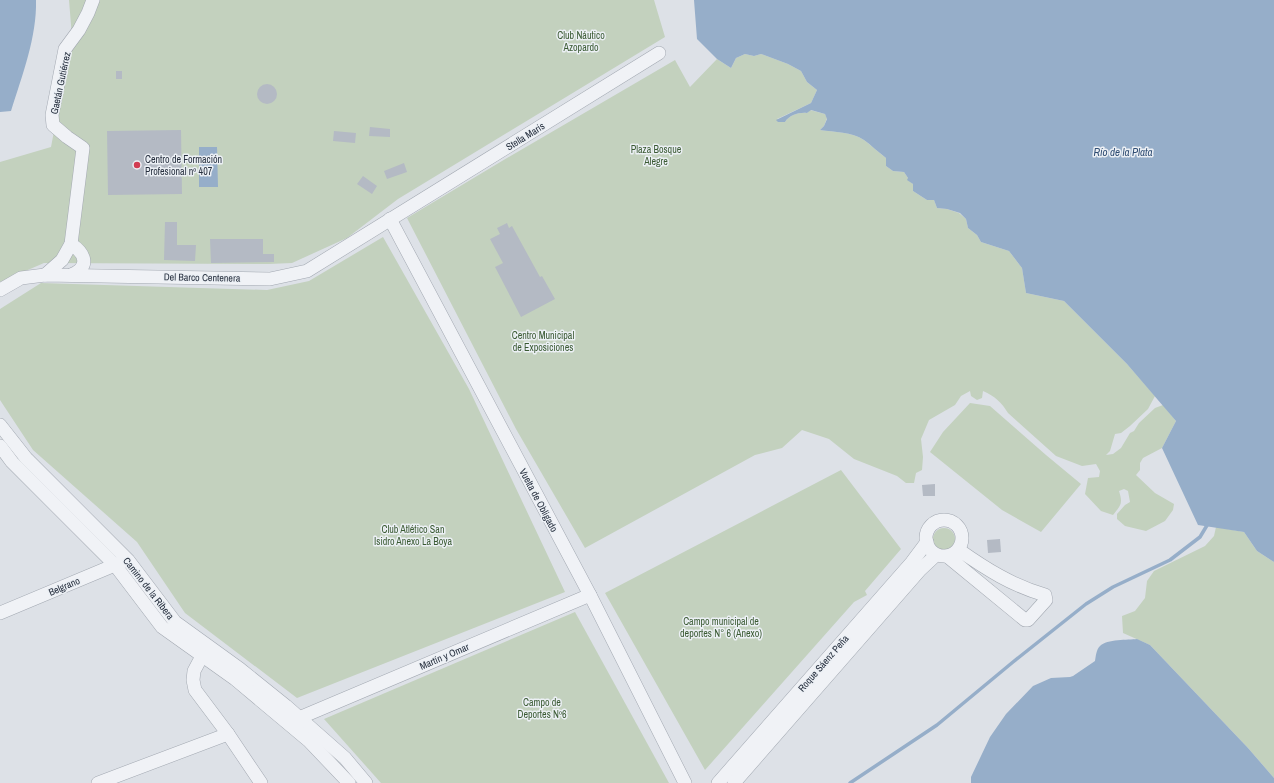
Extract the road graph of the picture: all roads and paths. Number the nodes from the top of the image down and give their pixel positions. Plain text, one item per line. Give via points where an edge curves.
1 (94, 0) edge
2 (659, 53) dead end
3 (390, 219) junction
4 (71, 244) junction
5 (45, 275) junction
6 (71, 275) junction
7 (0, 290) edge
8 (0, 425) edge
9 (0, 446) edge
10 (927, 542) junction
11 (947, 553) junction
12 (128, 560) junction
13 (115, 565) junction
14 (590, 595) junction
15 (0, 613) edge
16 (202, 656) junction
17 (299, 718) junction
18 (228, 734) junction
19 (98, 783) edge
20 (261, 783) edge
21 (349, 783) edge
22 (366, 783) edge
23 (685, 783) edge
24 (718, 783) edge
25 (734, 783) edge

1 - 4 street, Gaetán Gutiérrez via 79,30 65,49 52,115 53,125 83,148
2 - 3 street, Stella Maris
3 - 6 street, Del Barco Centenera via 307,272 270,278
3 - 14 street, Vuelta de Obligado
4 - 5 street via 62,260
4 - 6 street via 79,249 84,257 82,269
5 - 6 street, Del Barco Centenera
5 - 7 street, Del Barco Centenera via 21,278
8 - 12 street, Camino de la Ribera via 26,458
9 - 13 street, Camino de la Ribera via 12,462
10 - 11 street via 931,550
10 - 11 street, Roque Sáenz Peña via 928,530 933,524 940,520 955,523 962,531 963,541
10 - 24 street, Roque Sáenz Peña
11 - 11 street via 1025,620 1028,620 1046,600 1045,595 1027,590
11 - 25 street, Roque Sáenz Peña via 920,570
12 - 13 street, Belgrano
12 - 17 street, Camino de la Ribera via 175,622 240,669
13 - 15 street, Belgrano
13 - 16 street, Camino de la Ribera via 162,627
14 - 17 street, Martín y Omar
14 - 23 street, Vuelta de Obligado
16 - 18 street via 192,680 195,690
16 - 21 street, Camino de la Ribera via 235,679 309,741
17 - 22 street, Camino de la Ribera via 345,758
18 - 19 street
18 - 20 street

